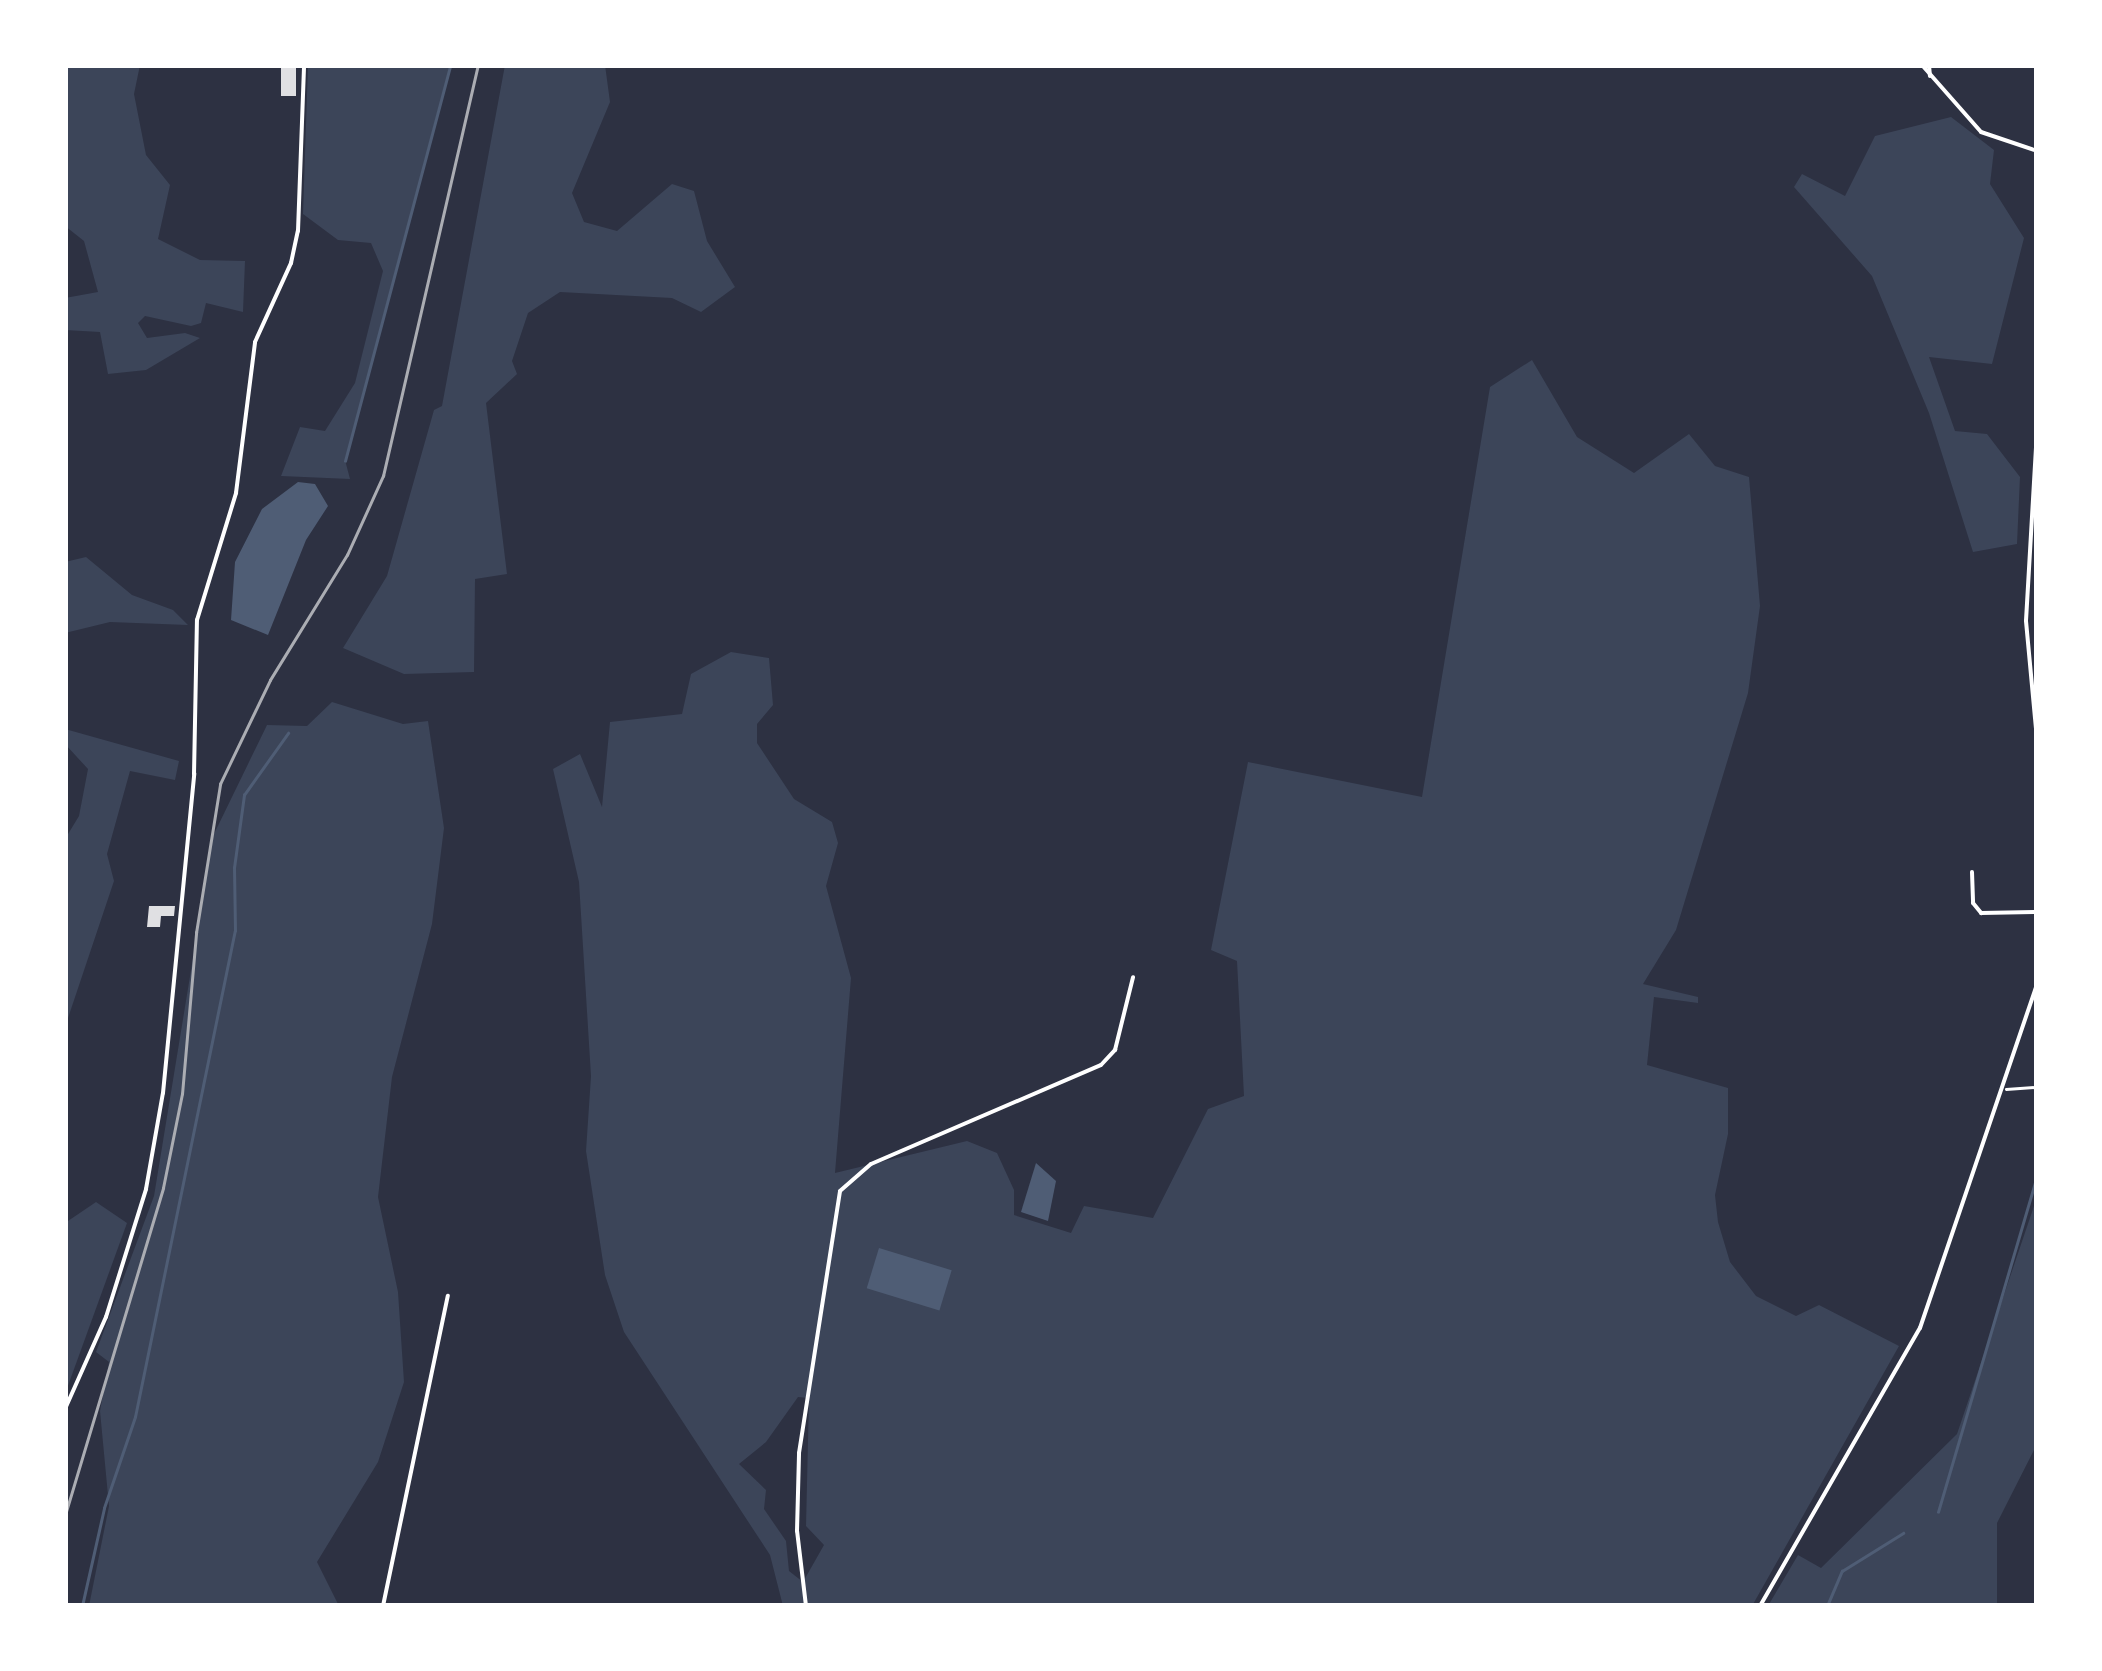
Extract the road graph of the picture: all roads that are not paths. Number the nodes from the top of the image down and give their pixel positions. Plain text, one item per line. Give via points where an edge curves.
1 (304, 65) edge
2 (1922, 65) edge
3 (1929, 65) edge
4 (1930, 76) junction
5 (2037, 151) edge
6 (2037, 430) edge
7 (2037, 739) edge
8 (1972, 872) dead end
9 (2037, 912) edge
10 (1133, 977) dead end
11 (2037, 984) edge
12 (2037, 1087) edge
13 (2006, 1089) junction
14 (448, 1296) dead end
15 (65, 1409) edge
16 (383, 1606) edge
17 (806, 1606) edge
18 (1760, 1606) edge

1 - 15 street via 292,263 255,342 236,492 197,620 194,774 163,1093 146,1189 106,1317
2 - 4 street
3 - 4 street
4 - 5 street via 1981,132
6 - 7 street via 2026,621
8 - 9 street via 1980,913
10 - 17 street via 1115,1050 1100,1065 871,1164 840,1191 799,1453 797,1531
11 - 13 street
12 - 13 lane
13 - 18 street via 1920,1328
14 - 16 street

